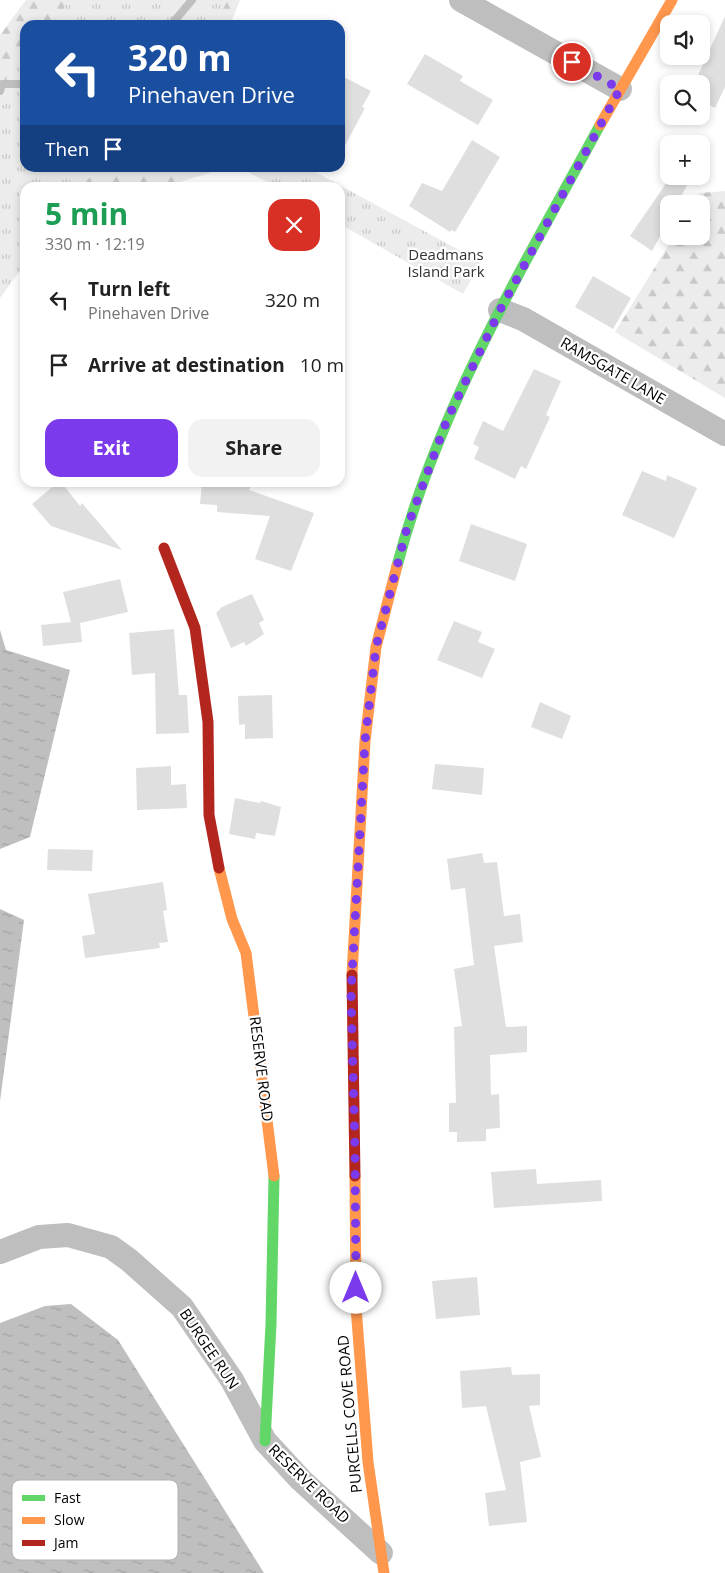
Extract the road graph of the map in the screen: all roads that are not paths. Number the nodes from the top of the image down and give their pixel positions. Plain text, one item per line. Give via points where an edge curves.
1 (461, 0) edge
2 (672, 0) edge
3 (620, 89) junction
4 (500, 310) junction
5 (725, 434) edge
6 (164, 548) dead end
7 (0, 1252) edge
8 (264, 1441) junction
9 (382, 1563) edge

1 - 3 street
2 - 3 main road, PURCELLS COVE ROAD
3 - 4 main road, PURCELLS COVE ROAD
4 - 5 street, RAMSGATE LANE via 523,319
4 - 9 main road, PURCELLS COVE ROAD via 447,420 407,528 376,647 365,741 351,994 356,1308 368,1462
6 - 8 main road, RESERVE ROAD via 195,628 208,722 209,815 222,885 246,952 274,1169 271,1324
7 - 8 street, BURGEE RUN via 39,1237 68,1235 111,1247 182,1307 232,1380
8 - 9 street, RESERVE ROAD

